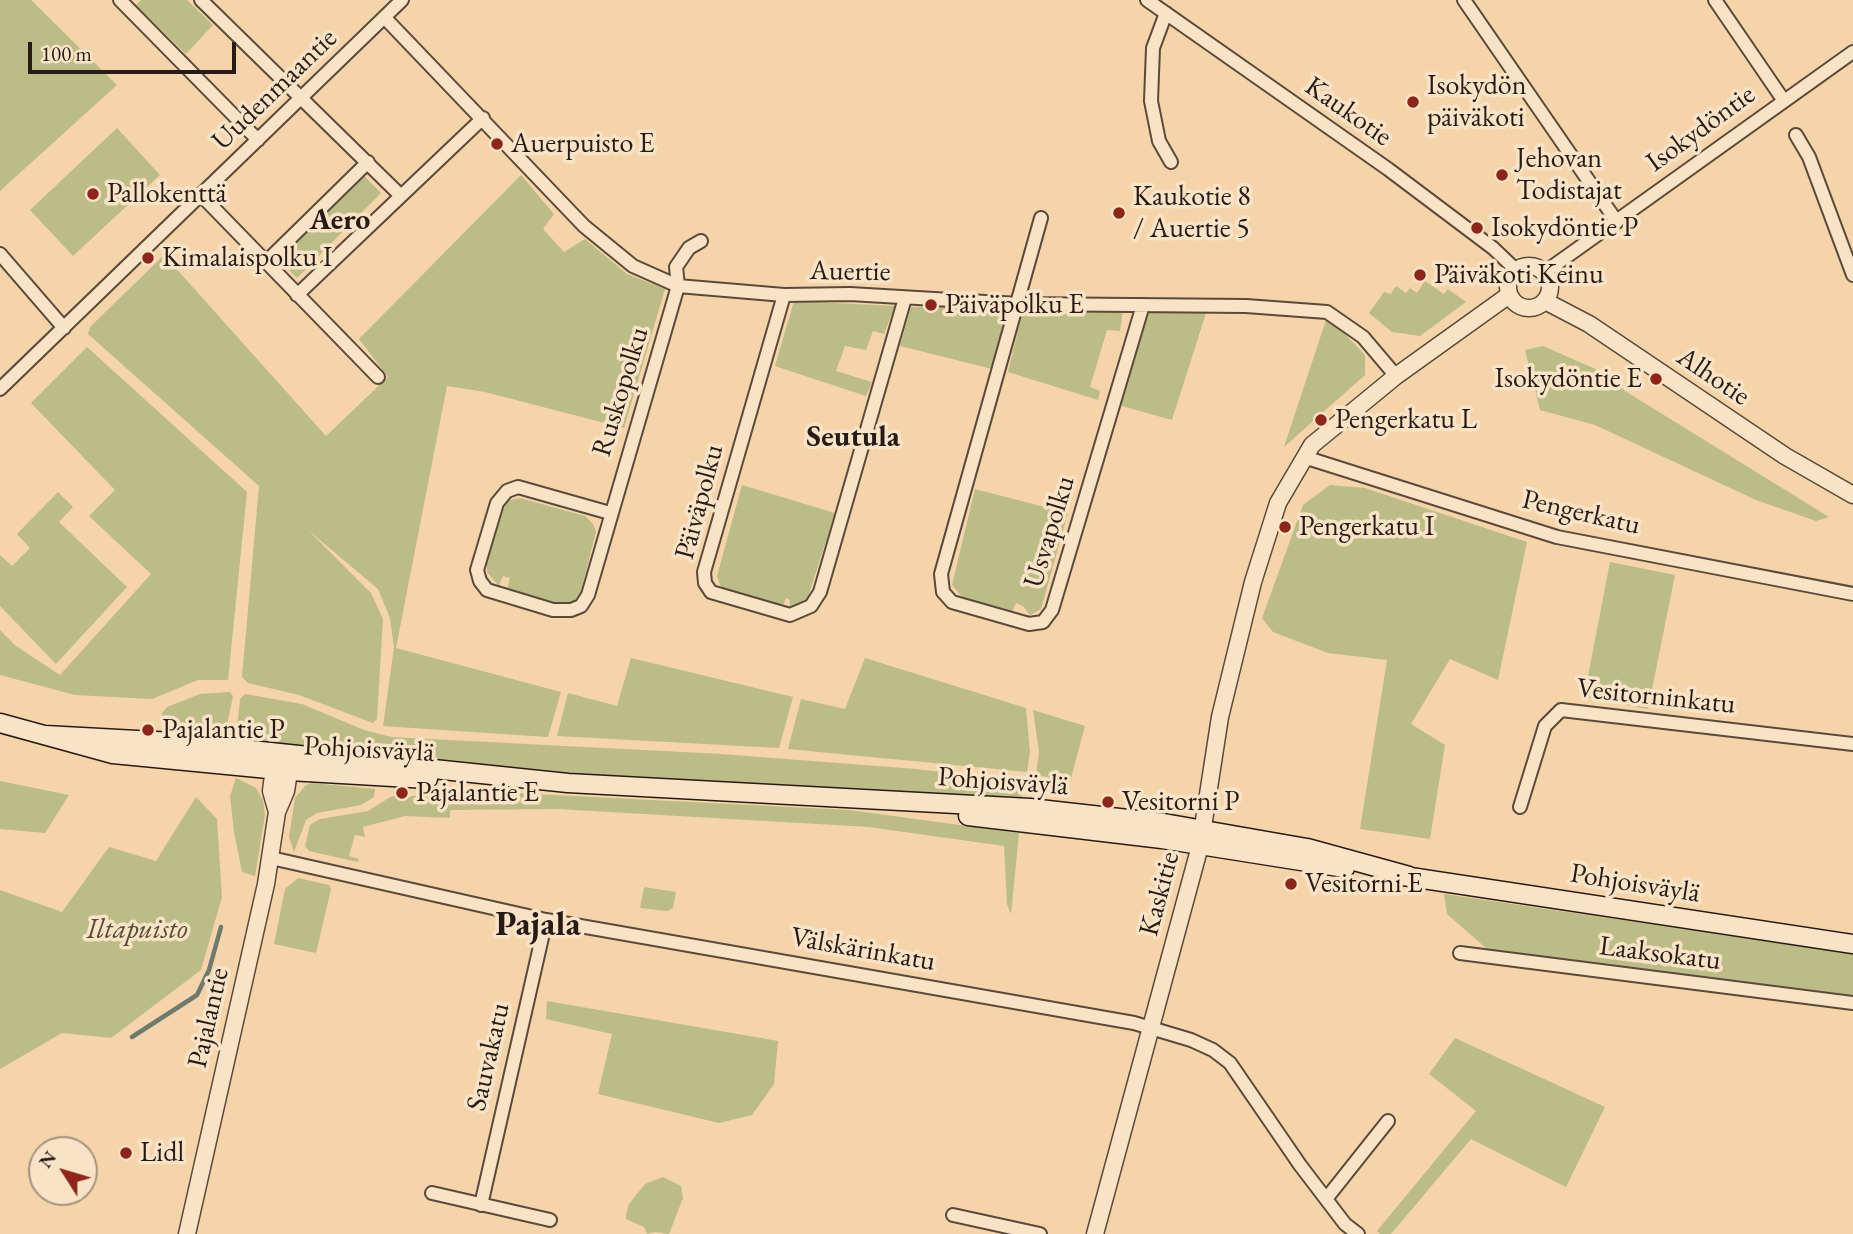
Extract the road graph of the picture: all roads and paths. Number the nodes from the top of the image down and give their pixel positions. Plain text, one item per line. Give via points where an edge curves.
1 (201, 0) edge
2 (402, 0) edge
3 (1147, 0) edge
4 (1464, 0) edge
5 (1715, 0) edge
6 (125, 2) edge
7 (1166, 13) junction
8 (385, 18) junction
9 (1853, 52) edge
10 (302, 98) junction
11 (1784, 101) junction
12 (483, 118) junction
13 (1796, 135) dead end
14 (258, 140) junction
15 (368, 162) junction
16 (1171, 162) dead end
17 (400, 195) junction
18 (202, 196) junction
19 (1041, 218) dead end
20 (1617, 222) junction
21 (701, 241) dead end
22 (0, 254) edge
23 (265, 263) junction
24 (1516, 270) junction
25 (1545, 272) junction
26 (1853, 275) edge
27 (678, 286) junction
28 (297, 295) junction
29 (784, 295) junction
30 (1509, 295) junction
31 (905, 298) junction
32 (1545, 302) junction
33 (1018, 303) junction
34 (1143, 304) junction
35 (64, 328) junction
36 (1396, 376) junction
37 (378, 377) dead end
38 (0, 389) edge
39 (1304, 457) junction
40 (1853, 495) edge
41 (610, 513) junction
42 (1853, 594) edge
43 (0, 723) edge
44 (1853, 744) edge
45 (283, 762) junction
46 (1520, 807) dead end
47 (1201, 839) junction
48 (271, 858) junction
49 (546, 920) junction
50 (1853, 944) edge
51 (1460, 953) dead end
52 (1853, 1003) edge
53 (1152, 1028) junction
54 (1388, 1121) dead end
55 (432, 1193) dead end
56 (1326, 1199) junction
57 (481, 1205) junction
58 (953, 1215) dead end
59 (550, 1220) dead end
60 (187, 1234) edge
61 (1040, 1234) edge
62 (1095, 1234) edge
63 (1358, 1234) edge

1 - 10 street
2 - 8 street, Uudenmaantie
3 - 7 street, Kaukotie
4 - 20 street
5 - 11 street
6 - 14 street
7 - 16 street via 1153,48 1151,102 1159,141
7 - 24 street, Kaukotie via 1388,169
8 - 10 street, Uudenmaantie
8 - 12 street, Auertie
9 - 11 street, Isokydöntie
10 - 14 street, Uudenmaantie
10 - 15 street
11 - 20 street, Isokydöntie
12 - 17 street
12 - 27 street, Auertie via 584,226 633,266
13 - 26 street via 1809,157
14 - 18 street, Uudenmaantie
15 - 17 street
15 - 23 street
17 - 28 street
18 - 23 street
18 - 35 street, Uudenmaantie
19 - 33 street
20 - 25 street, Isokydöntie
21 - 27 street, Ruskopolku via 689,248 676,267
22 - 35 street
23 - 28 street
24 - 25 street via 1529,265
24 - 30 street via 1508,280
25 - 32 street via 1550,287
27 - 29 street, Auertie
27 - 41 street, Ruskopolku
28 - 37 street
29 - 31 street, Auertie
29 - 31 street, Päiväpolku via 704,572 711,592 790,615 811,606 820,592
30 - 32 street via 1526,308
30 - 36 street
31 - 33 street, Auertie
32 - 40 street, Alhotie via 1590,324 1785,456
33 - 34 street, Auertie
33 - 34 street, Usvapolku via 941,574 943,592 952,602 1029,624 1043,622 1052,610
34 - 36 street, Auertie via 1327,312 1363,337
35 - 38 street, Uudenmaantie
36 - 39 street, Kaskitie via 1311,445
39 - 42 street, Pengerkatu via 1557,537
39 - 47 street, Kaskitie via 1278,503 1252,582 1220,717
41 - 41 street, Ruskopolku via 581,606 553,610 487,590 480,581 477,570 497,503 507,491 518,487
43 - 45 main road, Pohjoisväylä via 113,754
44 - 46 street, Vesitorninkatu via 1561,710 1545,726
45 - 47 main road, Pohjoisväylä via 496,783 839,799
45 - 48 street, Pajalantie via 286,791 277,812
47 - 50 main road, Pohjoisväylä
47 - 53 street, Kaskitie
48 - 49 street, Välskärinkatu
48 - 60 street, Pajalantie
49 - 53 street, Välskärinkatu
49 - 57 street, Sauvakatu
51 - 52 street, Laaksokatu
53 - 56 street, Välskärinkatu via 1223,1056
53 - 62 street, Kaskitie
54 - 56 street
55 - 57 street
56 - 63 street, Välskärinkatu
57 - 59 street
58 - 61 street

